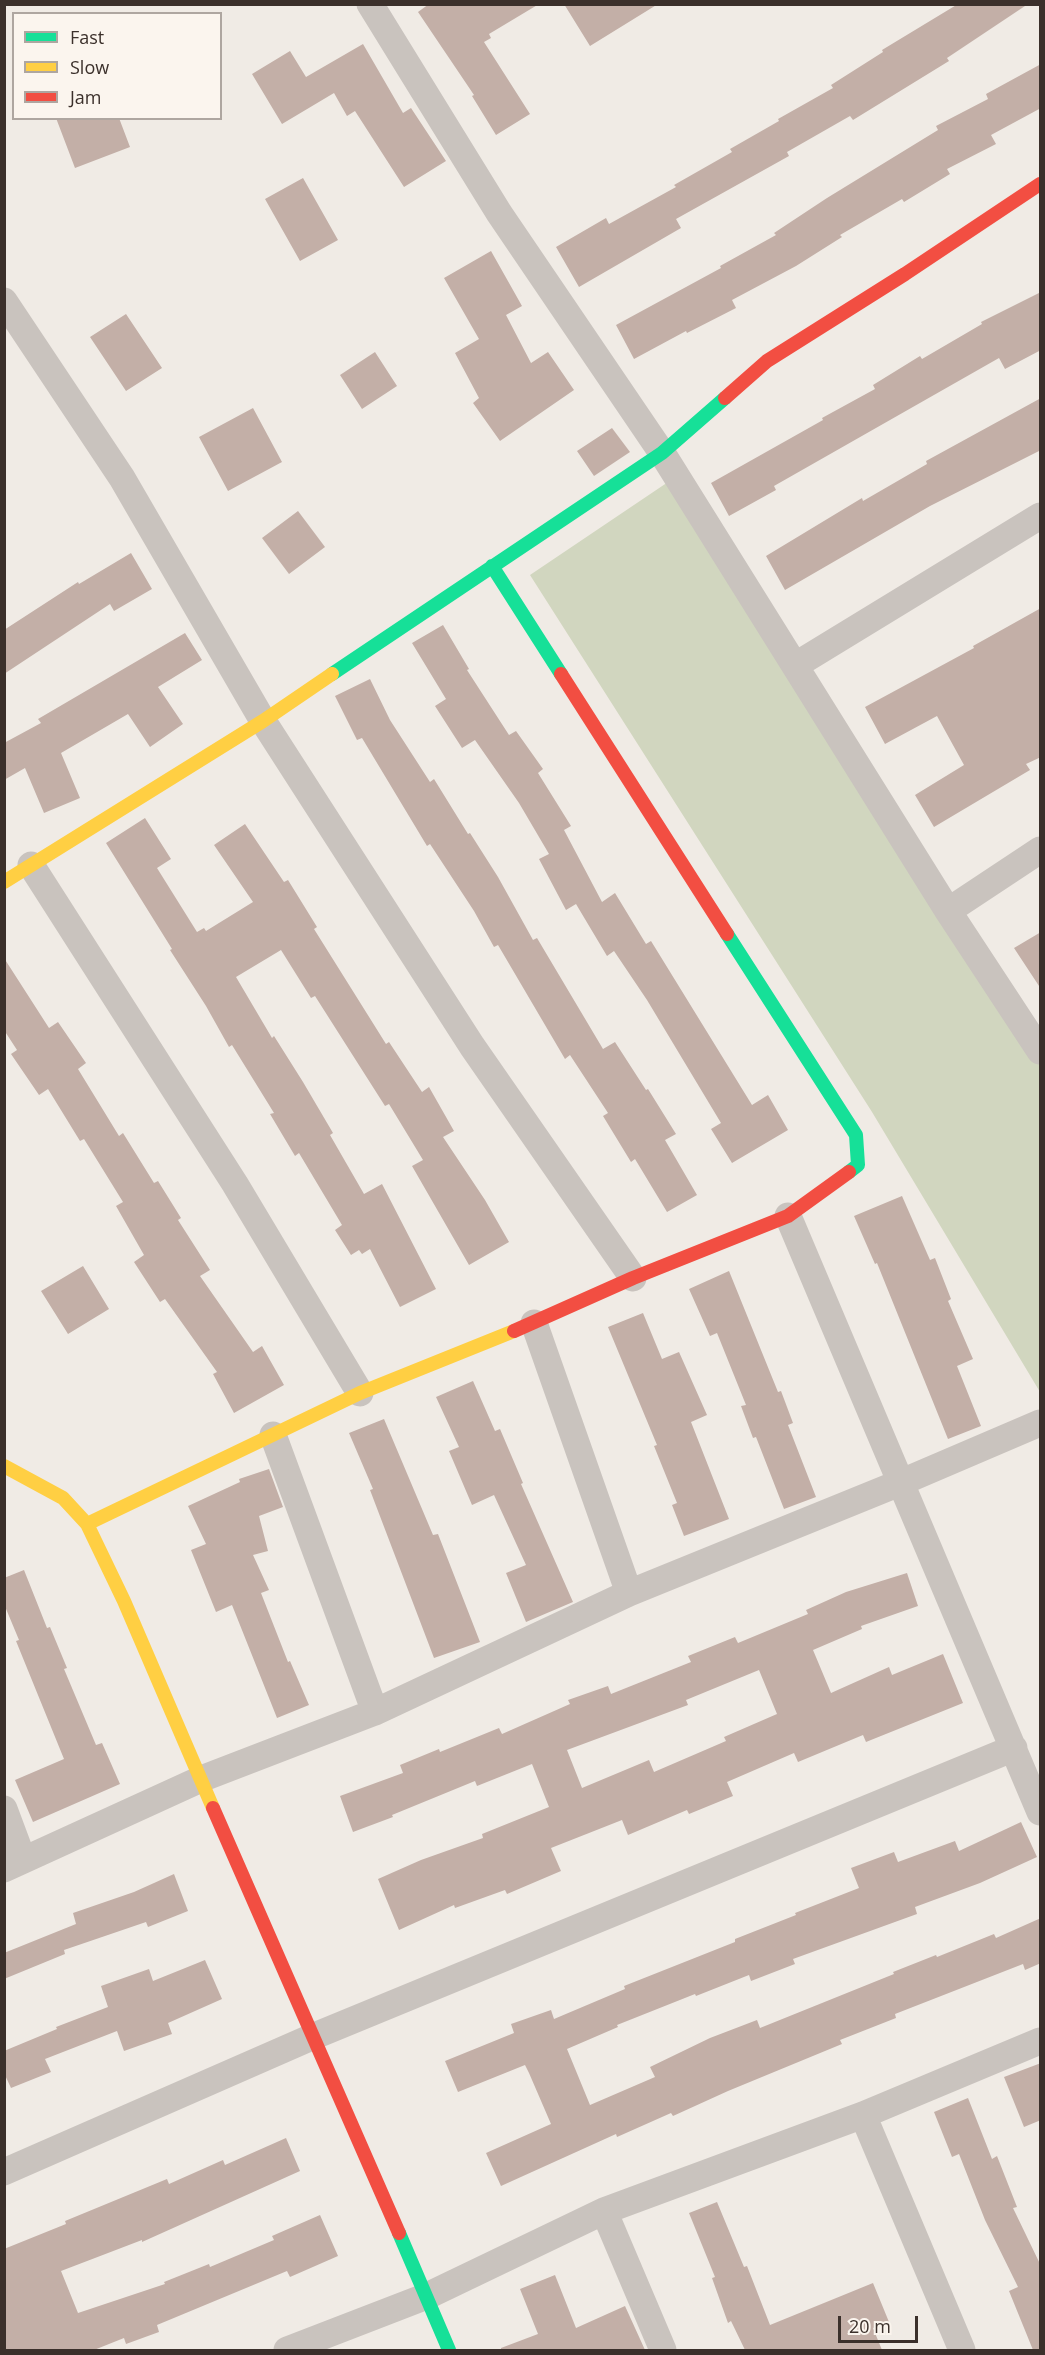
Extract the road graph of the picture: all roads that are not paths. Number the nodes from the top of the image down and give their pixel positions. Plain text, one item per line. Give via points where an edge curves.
1 (370, 4) edge
2 (1041, 184) edge
3 (4, 301) edge
4 (662, 453) junction
5 (1041, 516) edge
6 (492, 566) junction
7 (796, 665) junction
8 (263, 721) junction
9 (1041, 850) edge
10 (31, 865) junction
11 (4, 882) edge
12 (948, 910) junction
13 (1041, 1051) edge
14 (788, 1216) junction
15 (633, 1278) junction
16 (534, 1323) junction
17 (360, 1393) junction
18 (1041, 1423) edge
19 (273, 1435) junction
20 (4, 1466) edge
21 (903, 1482) junction
22 (87, 1524) junction
23 (629, 1593) junction
24 (375, 1712) junction
25 (1014, 1748) junction
26 (201, 1779) junction
27 (4, 1809) edge
28 (1041, 1812) edge
29 (14, 1864) edge
30 (312, 2037) junction
31 (1041, 2041) edge
32 (863, 2115) junction
33 (4, 2172) edge
34 (604, 2211) junction
35 (427, 2296) junction
36 (287, 2350) edge
37 (449, 2350) edge
38 (663, 2350) edge
39 (962, 2350) edge

1 - 4 street via 499,213
2 - 4 street via 767,360
3 - 8 street via 122,478
4 - 6 street
4 - 7 street
5 - 7 street
6 - 8 street
6 - 14 street via 856,1135 858,1165
7 - 12 street
8 - 10 street
8 - 15 street via 472,1046
9 - 12 street
10 - 11 street
10 - 17 street via 235,1185
12 - 13 street
14 - 15 street
14 - 21 street
15 - 16 street
16 - 17 street
16 - 23 street
17 - 19 street
18 - 21 street
19 - 22 street
19 - 24 street
20 - 22 street via 63,1497
21 - 23 street
21 - 25 street
22 - 26 street
23 - 24 street
24 - 26 street
25 - 28 street
25 - 30 street
26 - 29 street
26 - 30 street
27 - 29 street
30 - 33 street
30 - 35 street
31 - 32 street
32 - 34 street
32 - 39 street
34 - 35 street
34 - 38 street
35 - 36 street
35 - 37 street

